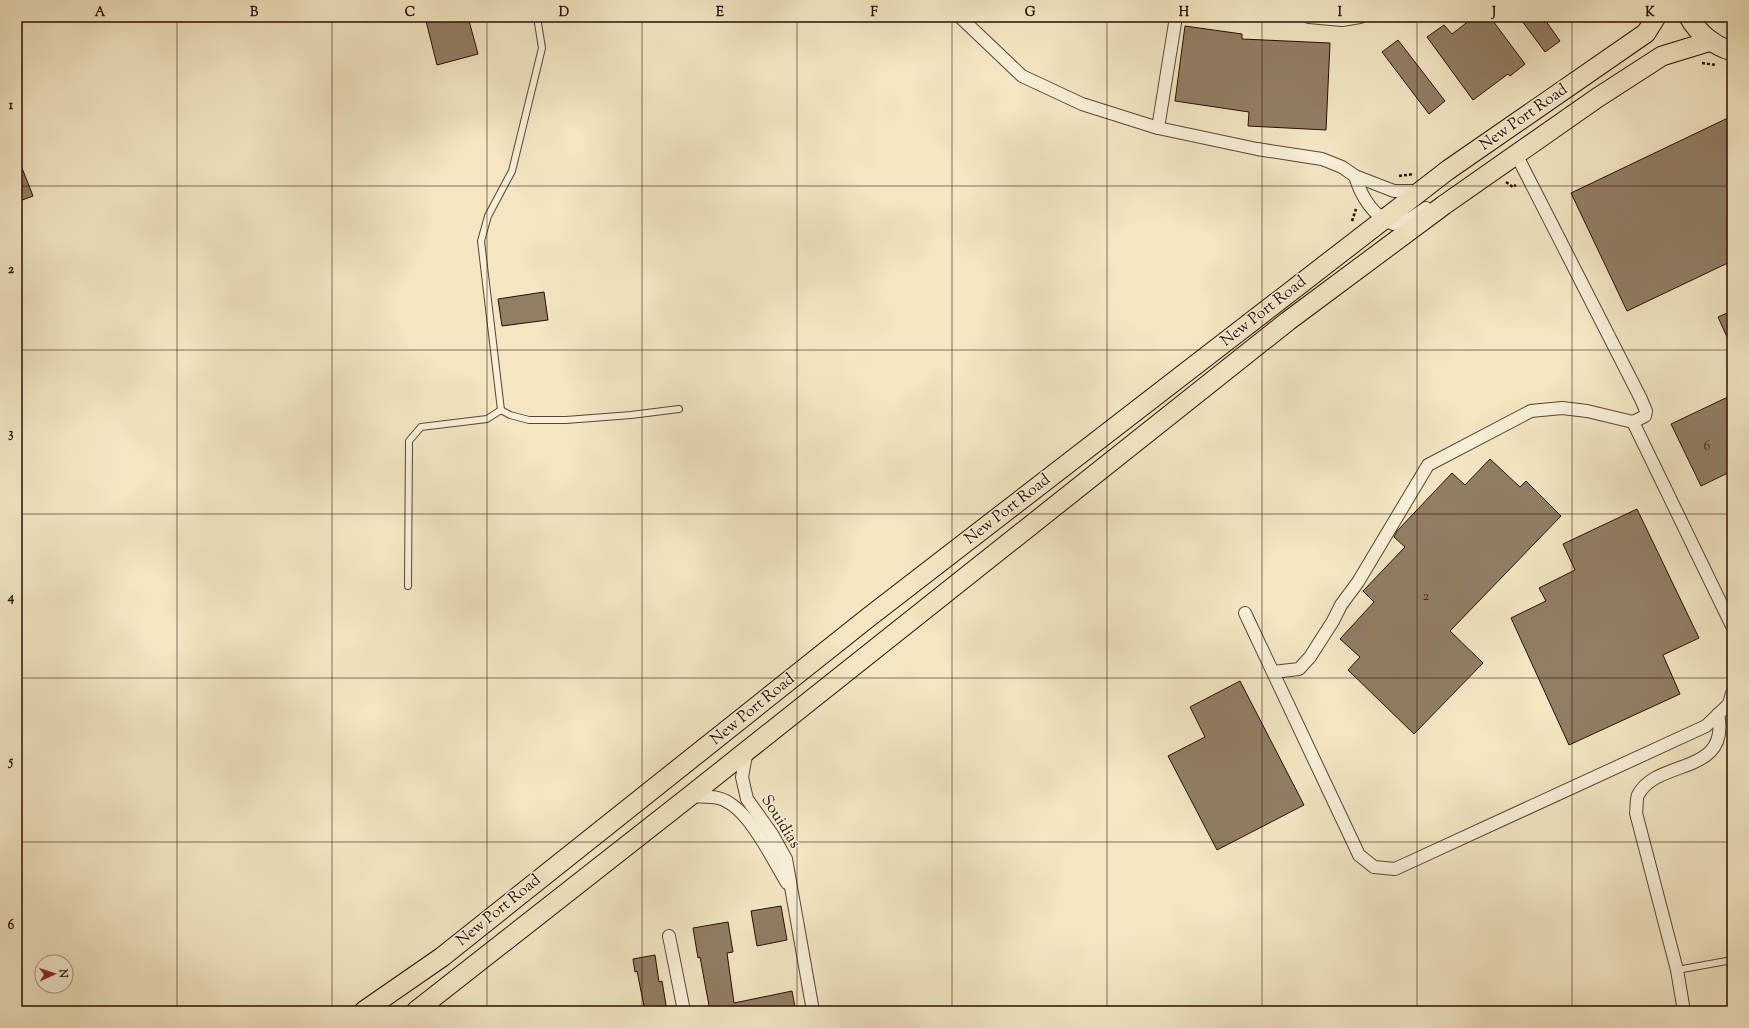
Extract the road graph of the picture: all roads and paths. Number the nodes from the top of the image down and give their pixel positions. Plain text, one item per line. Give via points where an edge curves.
1 (536, 17) edge
2 (960, 17) edge
3 (1176, 17) edge
4 (1309, 17) edge
5 (1360, 17) edge
6 (1656, 17) edge
7 (1689, 17) edge
8 (1710, 41) junction
9 (1732, 51) edge
10 (1158, 128) junction
11 (1516, 154) junction
12 (1355, 176) junction
13 (1422, 191) junction
14 (1444, 204) junction
15 (1383, 220) junction
16 (679, 409) dead end
17 (501, 410) junction
18 (1633, 422) junction
19 (408, 586) dead end
20 (1245, 613) dead end
21 (1732, 626) edge
22 (1273, 672) junction
23 (1732, 693) edge
24 (1718, 714) junction
25 (747, 750) junction
26 (690, 796) junction
27 (790, 887) junction
28 (669, 936) dead end
29 (1732, 960) edge
30 (1677, 970) junction
31 (364, 1011) edge
32 (416, 1011) edge
33 (684, 1011) edge
34 (813, 1011) edge
35 (1684, 1011) edge

1 - 17 lane via 542,48 512,171 488,216 481,241
2 - 10 street via 1022,76 1082,104
3 - 10 street
4 - 5 street via 1342,20
6 - 13 main road, New Port Road via 1646,33 1448,170
7 - 8 main road via 1693,25
8 - 9 main road
8 - 11 main road, New Port Road via 1662,56
10 - 12 street via 1322,159 1342,167
11 - 14 main road, New Port Road
11 - 18 street via 1642,399 1645,416
12 - 13 street via 1394,191
12 - 15 street via 1360,193
13 - 15 main road, New Port Road
14 - 15 street via 1424,209 1411,218 1393,224
14 - 25 main road, New Port Road via 1288,321
15 - 31 main road, New Port Road via 869,617 442,957
16 - 17 lane via 566,420 529,420
17 - 19 lane via 487,419 421,427 409,441
18 - 21 street
18 - 22 street via 1562,408 1530,411 1428,465 1310,657 1299,669
20 - 22 street
22 - 24 street via 1359,855 1374,867 1395,869 1706,726
23 - 24 street via 1729,704
24 - 30 street via 1720,726 1717,743 1706,756 1648,782 1638,796 1636,813
25 - 26 main road, New Port Road
25 - 27 street, Souidias via 742,777 747,799 786,859
26 - 27 street, Souidias via 719,798 735,807 762,838
26 - 32 main road, New Port Road
27 - 34 street, Souidias
28 - 33 street
29 - 30 lane
30 - 35 street

